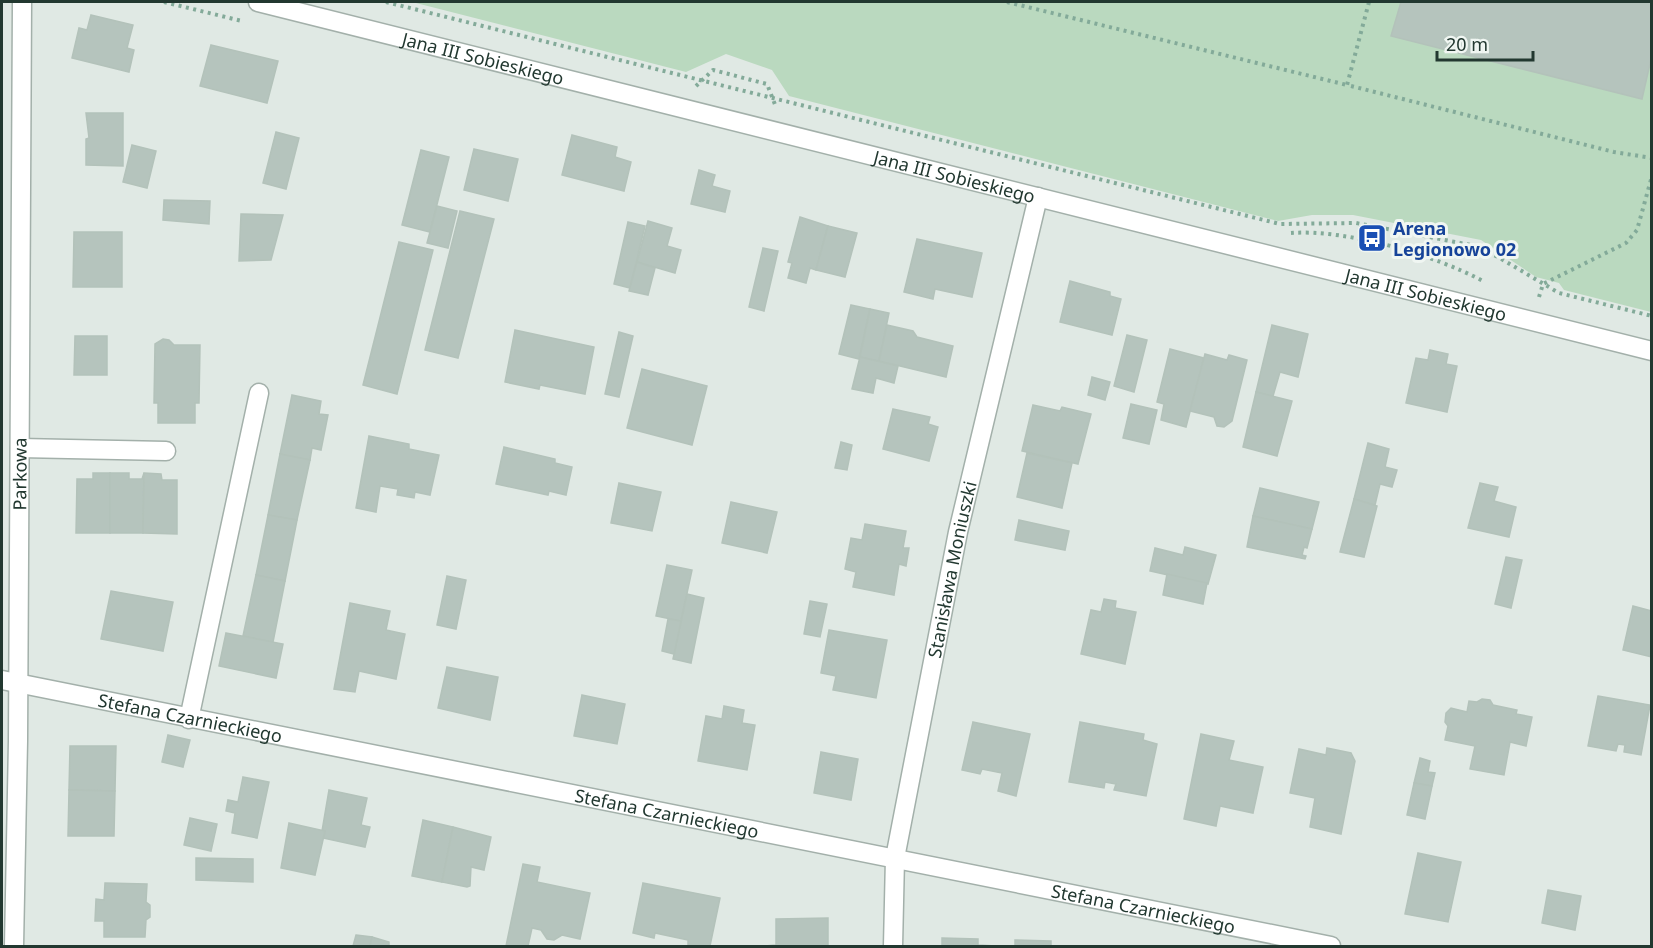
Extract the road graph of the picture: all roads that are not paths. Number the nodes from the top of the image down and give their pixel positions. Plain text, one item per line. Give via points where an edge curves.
1 (22, 2) edge
2 (258, 2) edge
3 (1038, 197) junction
4 (1652, 351) edge
5 (259, 393) dead end
6 (20, 448) junction
7 (166, 451) dead end
8 (10, 682) edge
9 (189, 719) junction
10 (895, 858) junction
11 (14, 946) edge
12 (893, 946) edge
13 (1330, 946) edge

1 - 6 street, Parkowa
2 - 3 street, Jana III Sobieskiego
3 - 4 street, Jana III Sobieskiego
3 - 10 street, Stanisława Moniuszki via 958,532
5 - 9 street
6 - 7 street
6 - 8 street, Parkowa
8 - 9 street, Stefana Czarnieckiego
8 - 11 street, Parkowa
9 - 10 street, Stefana Czarnieckiego
10 - 12 street, Stanisława Moniuszki
10 - 13 street, Stefana Czarnieckiego

